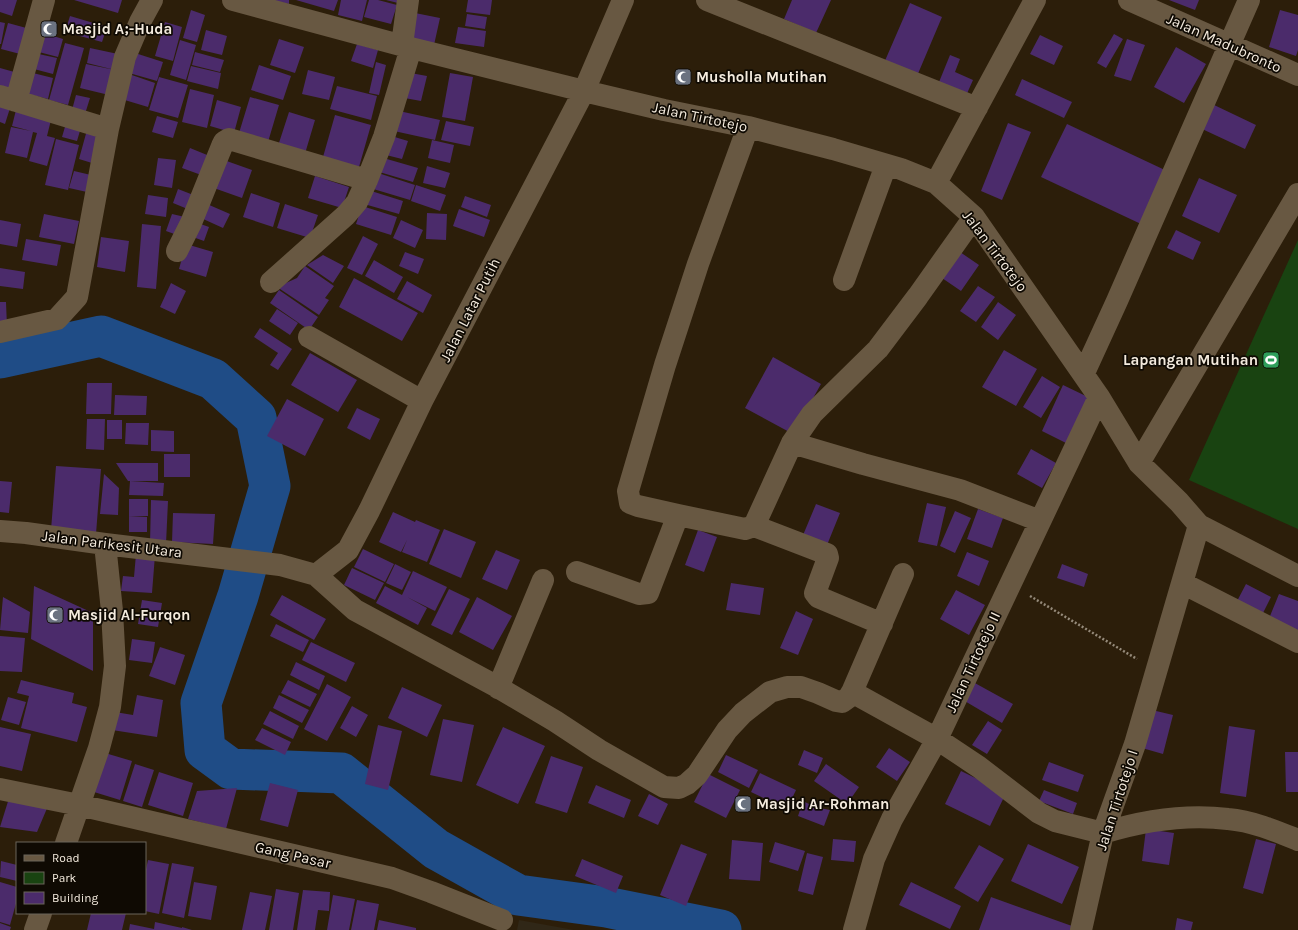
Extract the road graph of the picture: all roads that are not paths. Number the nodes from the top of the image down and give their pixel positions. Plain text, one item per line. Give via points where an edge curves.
1 (44, 0) edge
2 (152, 0) edge
3 (234, 0) edge
4 (408, 0) edge
5 (623, 0) edge
6 (707, 0) edge
7 (1035, 0) edge
8 (1129, 0) edge
9 (1249, 0) edge
10 (1230, 45) junction
11 (406, 46) junction
12 (1298, 76) edge
13 (584, 91) junction
14 (8, 99) edge
15 (978, 108) junction
16 (748, 127) junction
17 (108, 129) junction
18 (886, 165) junction
19 (367, 180) junction
20 (936, 183) junction
21 (1298, 194) edge
22 (974, 217) junction
23 (177, 252) dead end
24 (844, 280) dead end
25 (271, 282) dead end
26 (0, 332) edge
27 (309, 336) dead end
28 (1084, 373) junction
29 (1100, 397) junction
30 (422, 401) junction
31 (792, 443) junction
32 (1139, 463) junction
33 (678, 515) junction
34 (1040, 521) junction
35 (1199, 525) junction
36 (754, 526) junction
37 (0, 531) edge
38 (105, 544) junction
39 (577, 572) dead end
40 (903, 574) dead end
41 (316, 575) junction
42 (1298, 576) edge
43 (543, 580) dead end
44 (1182, 583) junction
45 (882, 624) junction
46 (1298, 642) edge
47 (498, 688) junction
48 (852, 692) junction
49 (937, 738) junction
50 (0, 789) edge
51 (79, 805) junction
52 (1103, 833) junction
53 (1298, 840) edge
54 (66, 842) edge
55 (41, 914) edge
56 (502, 920) dead end
57 (35, 930) edge
58 (854, 930) edge
59 (1081, 930) edge

1 - 14 street
2 - 17 street via 125,58
3 - 11 street, Jalan Tirtotejo
4 - 11 street
5 - 13 street, Jalan Latar Putih
6 - 15 street
7 - 15 street
8 - 10 street, Jalan Madubronto
9 - 10 street
10 - 12 street, Jalan Madubronto
10 - 28 street
11 - 13 street, Jalan Tirtotejo
11 - 19 street via 384,137
13 - 16 street, Jalan Tirtotejo
13 - 30 street, Jalan Latar Putih
14 - 17 street
15 - 20 street
16 - 18 street, Jalan Tirtotejo
16 - 33 street via 698,264 628,491 630,503
17 - 26 street via 77,297 57,319
18 - 20 street, Jalan Tirtotejo
18 - 24 street
19 - 23 street via 229,140 222,146
19 - 25 street via 357,202 346,215
20 - 22 street, Jalan Tirtotejo
21 - 32 street
22 - 28 street, Jalan Tirtotejo
22 - 31 street via 878,349 812,414
27 - 30 street
28 - 29 street, Jalan Tirtotejo
29 - 32 street, Jalan Tirtotejo
29 - 34 street, Jalan Tirtotejo II
30 - 41 street, Jalan Latar Putih via 348,550
31 - 34 street via 960,490
31 - 36 street
32 - 35 street, Jalan Tirtotejo
33 - 36 street via 744,529
33 - 39 street via 648,593 639,594
34 - 49 street, Jalan Tirtotejo II
35 - 42 street, Jalan Tirtotejo
35 - 44 street, Jalan Tirtotejo I
36 - 45 street via 827,554 828,558 815,593 818,597
37 - 38 street, Jalan Parikesit Utara
38 - 41 street, Jalan Parikesit Utara via 280,565
38 - 51 street via 115,666 110,707
40 - 45 street
41 - 47 street via 355,610
43 - 47 street
44 - 46 street
44 - 52 street, Jalan Tirtotejo I via 1136,744
45 - 48 street
47 - 48 street via 664,787 679,788 697,775 727,730 770,692 787,687 801,687 842,702 850,697
48 - 49 street
49 - 52 street via 1039,813 1055,821
49 - 58 street, Jalan Tirtotejo II via 892,819 874,859
50 - 51 street, Gang Pasar
51 - 54 street
51 - 56 street, Gang Pasar via 392,878
52 - 53 street via 1128,826 1188,817 1228,819
52 - 59 street, Jalan Tirtotejo I
55 - 57 street

